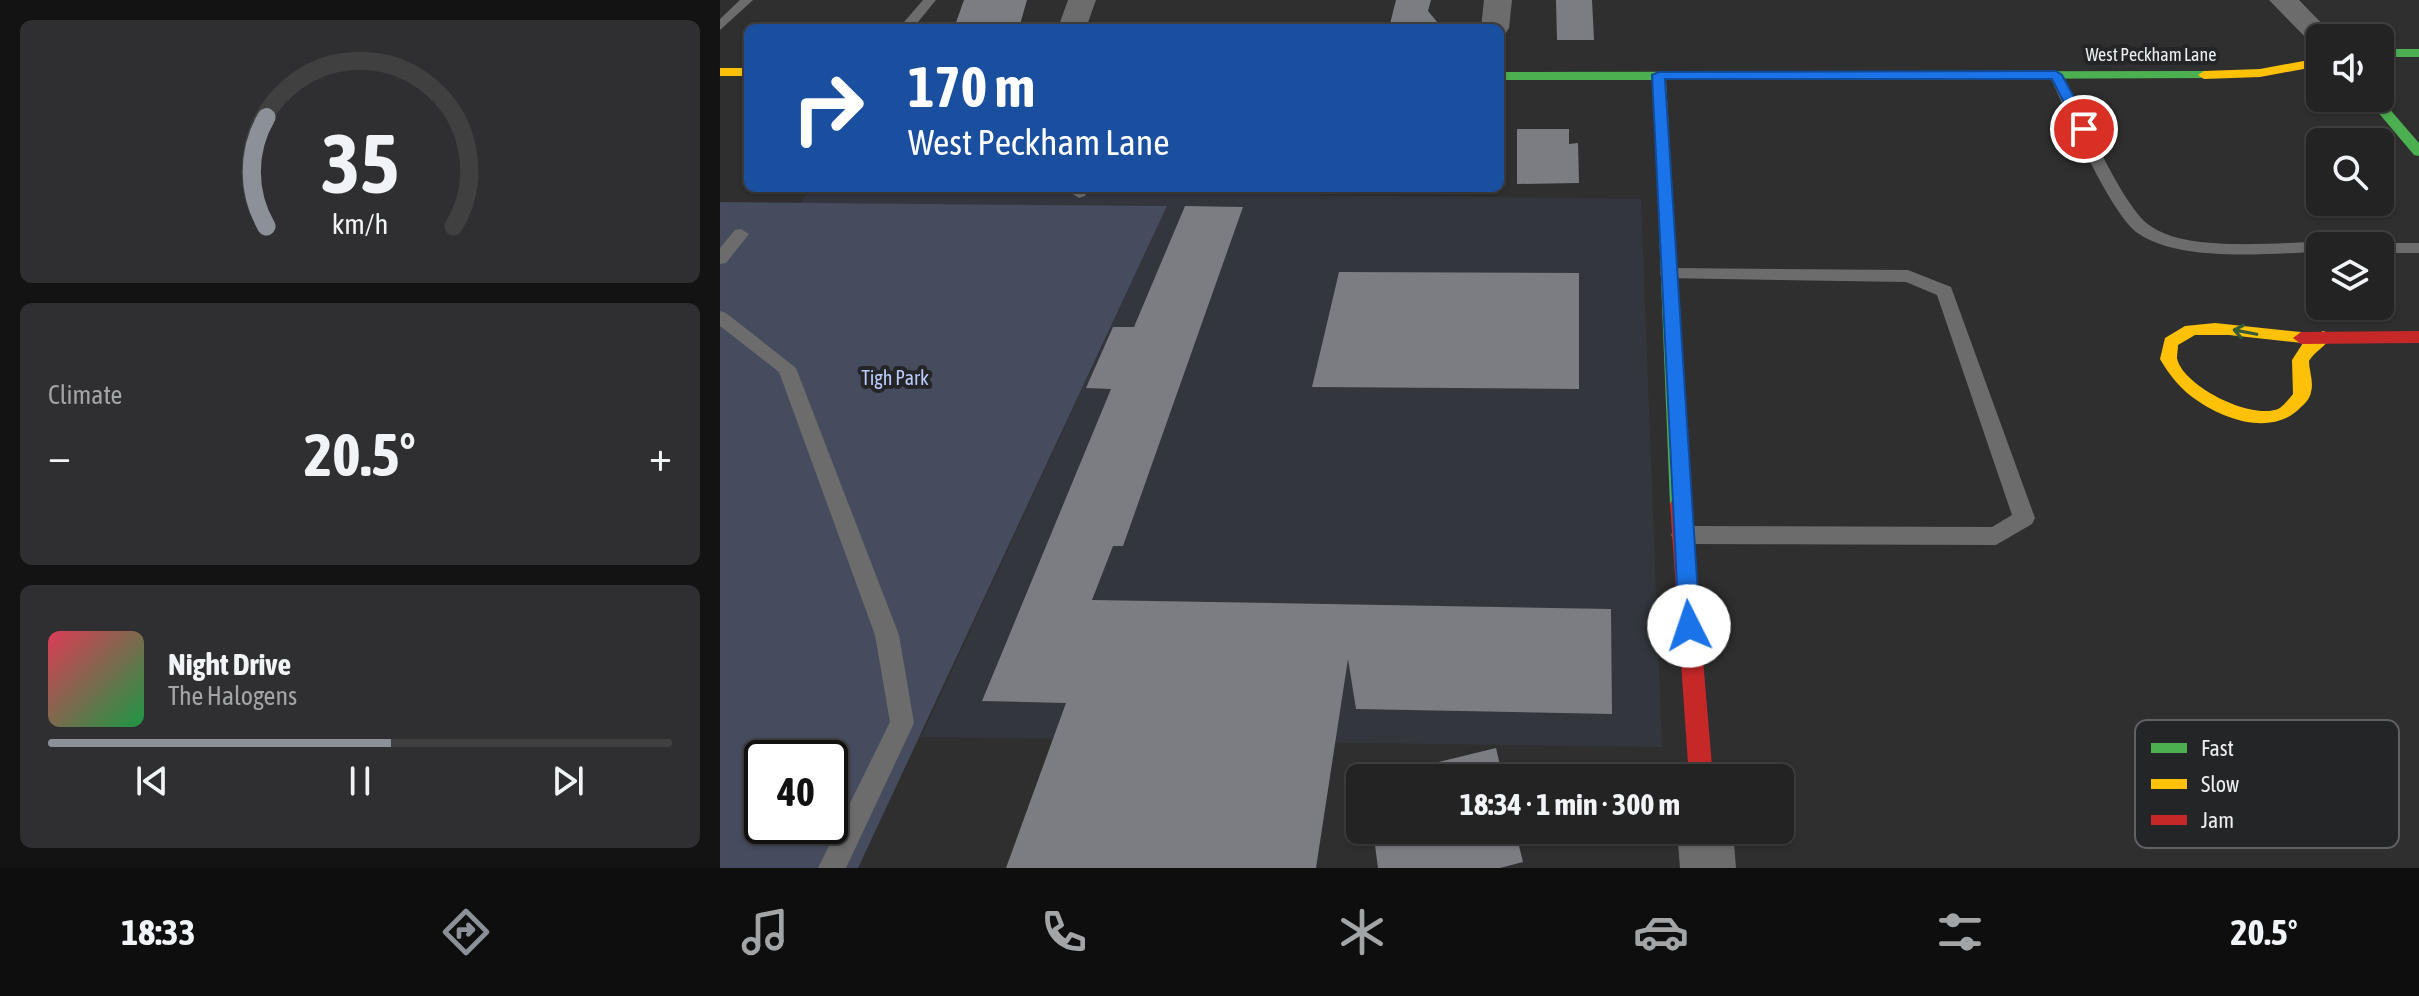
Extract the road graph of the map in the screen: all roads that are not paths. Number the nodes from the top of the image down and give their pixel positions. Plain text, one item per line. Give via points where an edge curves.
1 (747, 0) edge
2 (930, 0) edge
3 (1082, 0) edge
4 (1498, 0) edge
5 (2283, 0) edge
6 (909, 24) edge
7 (1073, 24) edge
8 (1495, 24) edge
9 (2308, 24) edge
10 (720, 26) edge
11 (2394, 53) edge
12 (2419, 53) edge
13 (2306, 65) edge
14 (720, 72) edge
15 (744, 72) edge
16 (1659, 75) junction
17 (2056, 75) junction
18 (1504, 76) edge
19 (2385, 112) edge
20 (2419, 152) edge
21 (741, 234) dead end
22 (2306, 247) edge
23 (2394, 248) edge
24 (2419, 248) edge
25 (720, 259) edge
26 (1669, 274) junction
27 (720, 317) edge
28 (2323, 337) junction
29 (2419, 337) edge
30 (1682, 535) junction
31 (1700, 764) edge
32 (1706, 844) edge
33 (832, 868) edge
34 (1708, 868) edge

1 - 10 lane
2 - 6 lane
3 - 7 street
4 - 8 street
5 - 9 street
11 - 12 street
13 - 17 street, West Peckham Lane via 2225,75
14 - 15 street
16 - 17 street, West Peckham Lane
16 - 18 street, West Peckham Lane
16 - 26 street
17 - 22 lane via 2126,209 2144,230 2194,245
19 - 20 street
21 - 25 lane
23 - 24 lane
26 - 30 street
26 - 30 lane via 1908,276 1945,291 2024,518 1996,536
27 - 33 lane via 787,368 887,635 902,723
28 -> 28 street via 2207,328 2179,335 2168,355 2176,376 2202,399 2240,413 2270,416 2295,406 2302,396 2300,356
28 - 29 street
30 - 31 street
32 - 34 street

